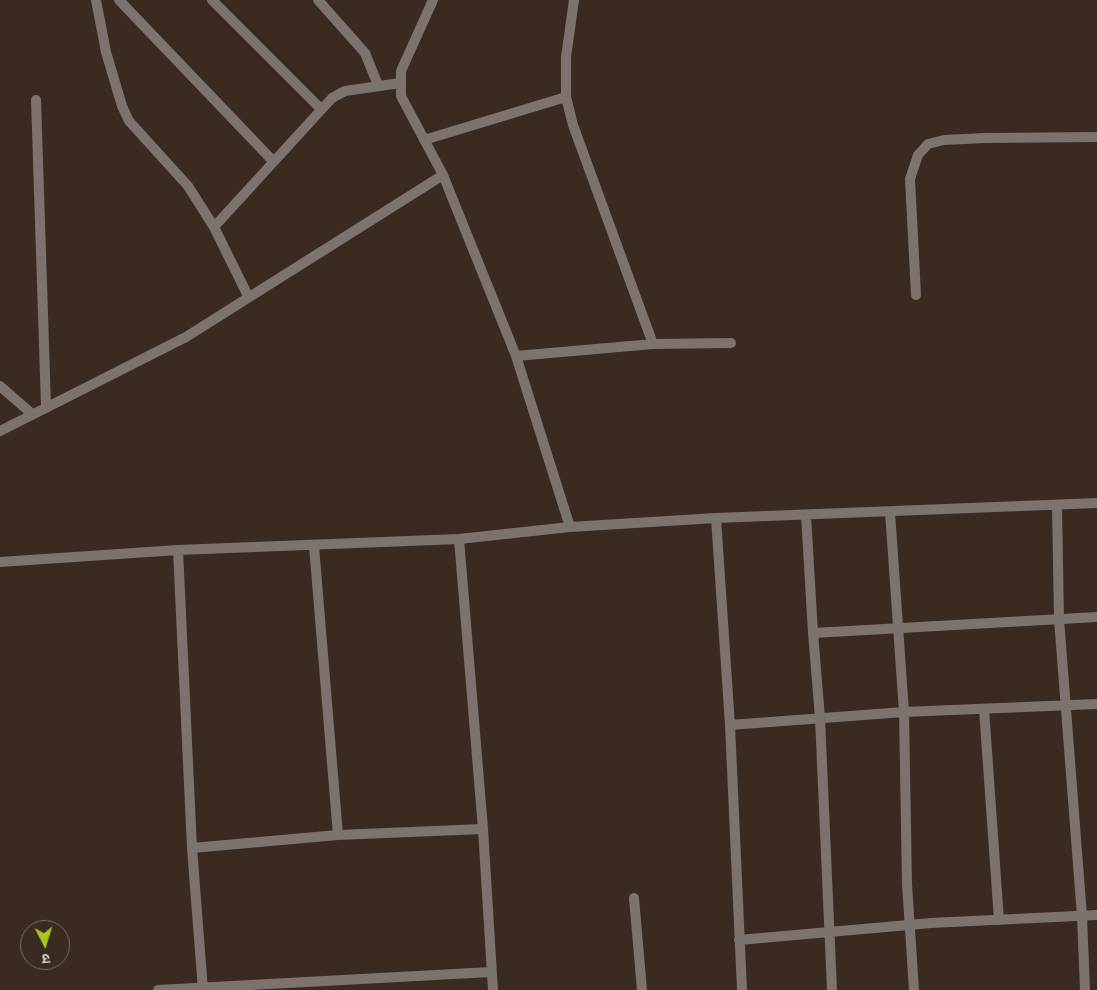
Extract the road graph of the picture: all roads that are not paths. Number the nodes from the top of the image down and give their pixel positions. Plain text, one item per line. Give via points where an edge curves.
1 (96, 0) edge
2 (119, 0) edge
3 (212, 0) edge
4 (318, 0) edge
5 (574, 0) edge
6 (431, 1) edge
7 (400, 83) junction
8 (378, 86) junction
9 (566, 97) junction
10 (36, 100) dead end
11 (321, 109) junction
12 (1097, 137) edge
13 (424, 140) junction
14 (274, 161) junction
15 (443, 176) junction
16 (214, 227) junction
17 (916, 295) dead end
18 (248, 296) junction
19 (731, 343) dead end
20 (653, 344) junction
21 (516, 356) junction
22 (0, 386) edge
23 (46, 406) junction
24 (31, 413) junction
25 (0, 431) edge
26 (1097, 503) edge
27 (1057, 506) junction
28 (890, 512) junction
29 (806, 515) junction
30 (716, 518) junction
31 (570, 527) junction
32 (459, 539) junction
33 (314, 546) junction
34 (178, 550) junction
35 (0, 562) edge
36 (1097, 617) edge
37 (1059, 619) junction
38 (898, 627) junction
39 (812, 632) junction
40 (1097, 704) edge
41 (1066, 705) junction
42 (984, 709) junction
43 (904, 712) junction
44 (820, 718) junction
45 (730, 725) junction
46 (483, 829) junction
47 (338, 835) junction
48 (192, 848) junction
49 (634, 898) dead end
50 (1082, 916) junction
51 (1097, 916) edge
52 (999, 920) junction
53 (910, 924) junction
54 (829, 931) junction
55 (739, 940) junction
56 (491, 972) junction
57 (203, 989) edge
58 (158, 990) edge
59 (493, 990) edge
60 (642, 990) edge
61 (742, 990) edge
62 (832, 990) edge
63 (914, 990) edge
64 (1085, 990) edge

1 - 16 street via 106,52 129,121 188,186
2 - 14 street
3 - 11 street
4 - 8 street via 365,53
5 - 9 street via 566,57
6 - 7 street via 409,50
7 - 8 street
7 - 13 street via 401,96
8 - 11 street via 345,91
9 - 13 street
9 - 20 street via 573,125
10 - 23 street
11 - 14 street
12 - 17 street via 985,138 928,144 918,156 910,179
13 - 15 street
14 - 16 street
15 - 18 street
15 - 21 street
16 - 18 street
18 - 23 street via 186,336
19 - 20 street
20 - 21 street
21 - 31 street
22 - 24 street
23 - 24 street
24 - 25 street
26 - 27 street
27 - 28 street
27 - 37 street
28 - 29 street
28 - 38 street
29 - 30 street
29 - 39 street
30 - 31 street
30 - 45 street
31 - 32 street
32 - 33 street
32 - 46 street
33 - 34 street
33 - 47 street
34 - 35 street
34 - 48 street
36 - 37 street
37 - 38 street
37 - 41 street
38 - 39 street
38 - 43 street
39 - 44 street
40 - 41 street
41 - 42 street
41 - 50 street
42 - 43 street
42 - 52 street
43 - 44 street
43 - 53 street
44 - 45 street
44 - 54 street
45 - 55 street
46 - 47 street
46 - 56 street
47 - 48 street
48 - 57 street
49 - 60 street
50 - 51 street
50 - 52 street
50 - 64 street
52 - 53 street
53 - 54 street
53 - 63 street
54 - 55 street
54 - 62 street
55 - 61 street
56 - 57 street
56 - 59 street
57 - 58 street

